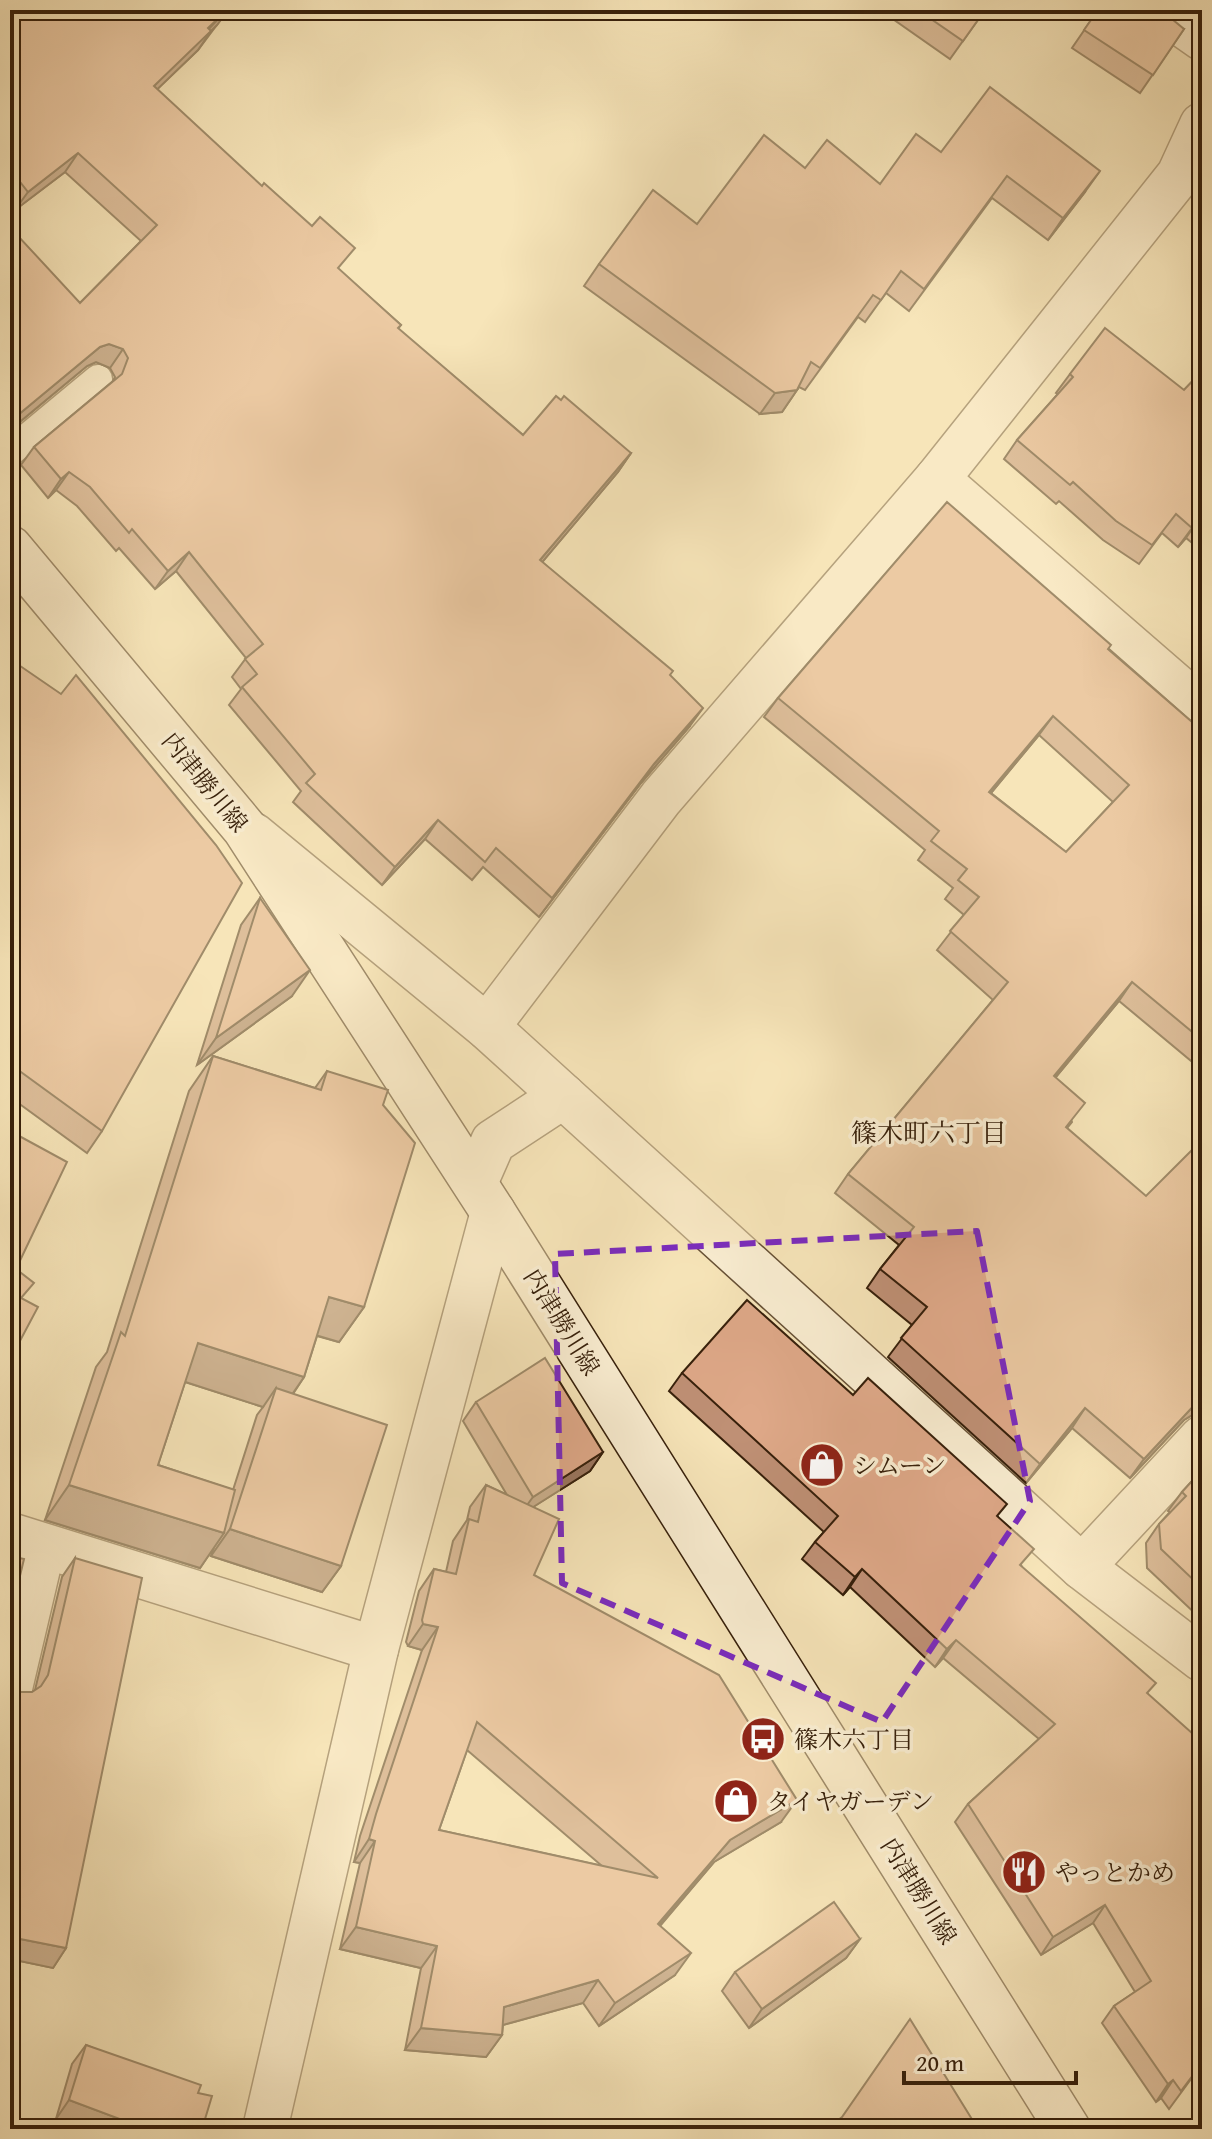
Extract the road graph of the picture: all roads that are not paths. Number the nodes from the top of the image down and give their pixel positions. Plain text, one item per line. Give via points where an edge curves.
1 (1162, 10) edge
2 (1202, 38) edge
3 (1202, 125) edge
4 (98, 379) dead end
5 (10, 452) edge
6 (937, 479) junction
7 (10, 548) edge
8 (1202, 709) edge
9 (245, 829) junction
10 (487, 1027) junction
11 (563, 1096) junction
12 (484, 1198) junction
13 (1202, 1438) edge
14 (26, 1541) edge
15 (1082, 1567) junction
16 (376, 1649) junction
17 (1202, 1659) edge
18 (10, 1688) edge
19 (265, 2129) edge
20 (1068, 2129) edge

1 - 2 street
3 - 6 street via 1179,175
4 - 5 lane
6 - 8 street
6 - 10 street via 661,798
7 - 9 street, 内津勝川線
9 - 10 street
9 - 12 street, 内津勝川線
10 - 11 street
11 - 12 street via 493,1142
11 - 15 street
12 - 16 street
12 - 20 street, 内津勝川線
13 - 15 street
14 - 16 street
14 - 18 street
15 - 17 street
16 - 19 street

